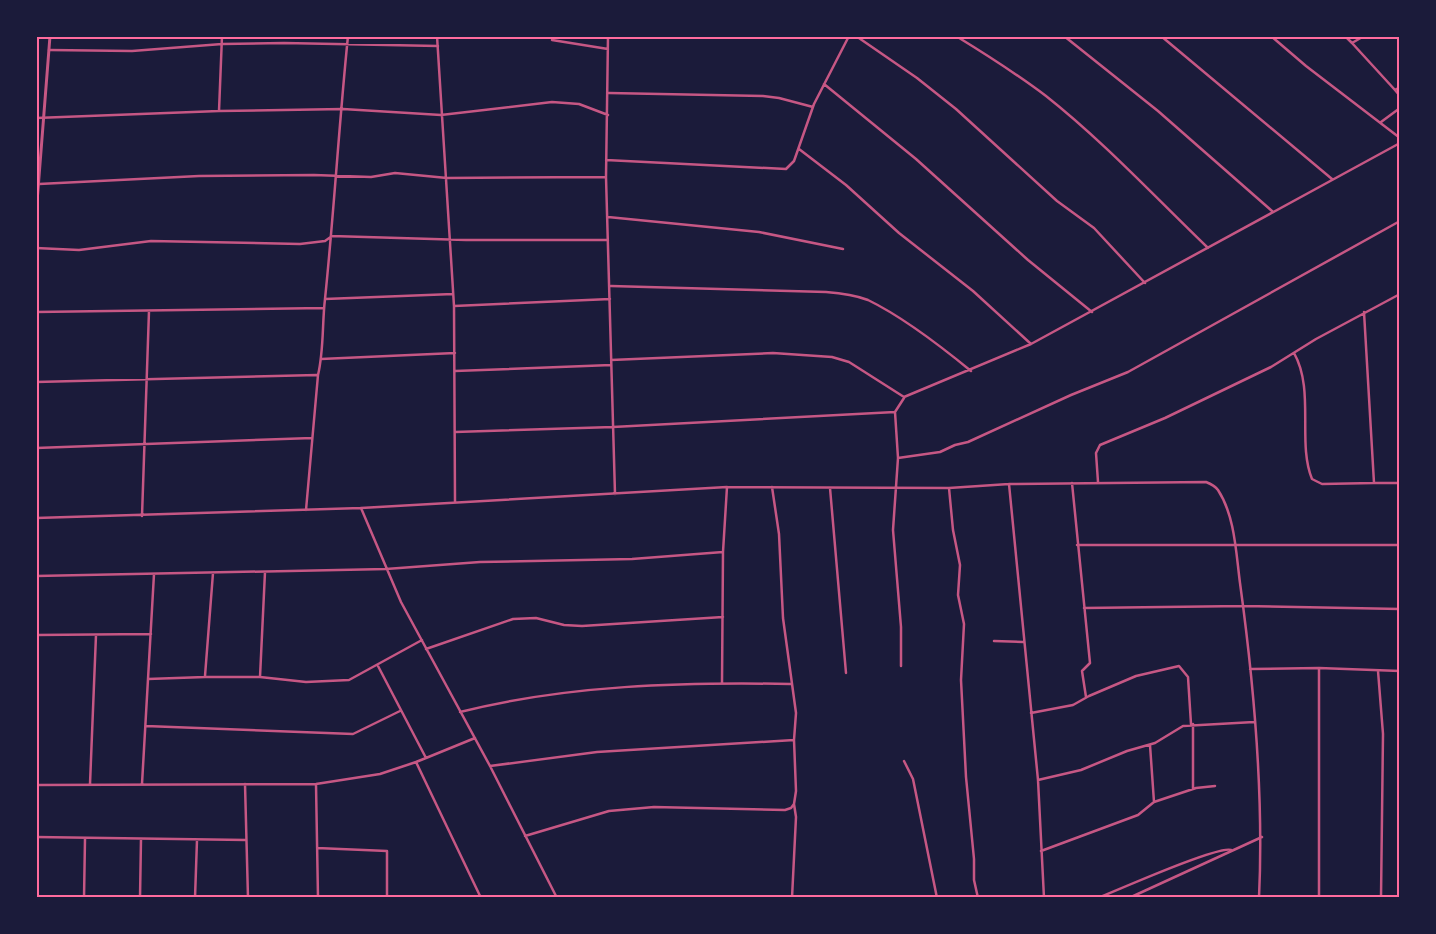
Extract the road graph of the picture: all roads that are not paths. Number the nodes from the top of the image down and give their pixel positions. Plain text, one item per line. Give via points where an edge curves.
1 (50, 36) edge
2 (222, 36) edge
3 (348, 36) edge
4 (437, 36) edge
5 (608, 36) edge
6 (682, 36) edge
7 (849, 36) edge
8 (856, 36) edge
9 (956, 36) edge
10 (1064, 36) edge
11 (1160, 36) edge
12 (1271, 36) edge
13 (1344, 36) edge
14 (1364, 36) edge
15 (705, 37) edge
16 (552, 40) dead end
17 (347, 43) junction
18 (1352, 43) junction
19 (222, 44) junction
20 (438, 46) junction
21 (608, 49) junction
22 (49, 50) junction
23 (824, 84) junction
24 (1400, 87) edge
25 (1395, 90) junction
26 (609, 92) junction
27 (1400, 96) edge
28 (813, 107) junction
29 (1400, 108) edge
30 (342, 109) junction
31 (219, 111) junction
32 (441, 114) junction
33 (608, 115) junction
34 (36, 118) edge
35 (44, 119) junction
36 (1381, 123) junction
37 (1400, 138) edge
38 (1400, 143) edge
39 (799, 149) junction
40 (606, 160) junction
41 (336, 175) junction
42 (606, 177) junction
43 (446, 178) junction
44 (1332, 180) junction
45 (39, 184) junction
46 (36, 211) edge
47 (1272, 211) junction
48 (36, 215) edge
49 (608, 217) junction
50 (1400, 222) edge
51 (332, 236) junction
52 (451, 240) junction
53 (608, 240) junction
54 (36, 248) edge
55 (1208, 248) junction
56 (843, 249) dead end
57 (1145, 283) junction
58 (610, 286) junction
59 (453, 294) junction
60 (1400, 294) edge
61 (325, 299) junction
62 (610, 299) junction
63 (454, 306) junction
64 (324, 308) junction
65 (36, 312) edge
66 (149, 312) junction
67 (1092, 312) junction
68 (1364, 312) junction
69 (1031, 344) junction
70 (455, 353) junction
71 (1294, 353) junction
72 (322, 359) junction
73 (611, 360) junction
74 (611, 365) junction
75 (455, 371) junction
76 (971, 371) junction
77 (318, 375) junction
78 (147, 379) junction
79 (36, 382) edge
80 (904, 397) junction
81 (896, 412) junction
82 (613, 427) junction
83 (455, 432) junction
84 (312, 438) junction
85 (145, 444) junction
86 (36, 448) edge
87 (898, 458) junction
88 (1098, 482) junction
89 (1072, 483) junction
90 (1374, 483) junction
91 (1400, 483) edge
92 (1009, 484) junction
93 (727, 487) junction
94 (772, 487) junction
95 (830, 488) junction
96 (894, 488) junction
97 (949, 488) junction
98 (615, 494) junction
99 (455, 501) junction
100 (361, 508) junction
101 (306, 510) junction
102 (142, 516) junction
103 (36, 518) edge
104 (1235, 545) junction
105 (1400, 545) edge
106 (1077, 546) junction
107 (723, 552) junction
108 (386, 569) junction
109 (265, 572) junction
110 (213, 573) junction
111 (154, 574) junction
112 (36, 576) edge
113 (1244, 606) junction
114 (1084, 608) junction
115 (1400, 609) edge
116 (724, 617) junction
117 (36, 634) edge
118 (151, 634) junction
119 (96, 635) junction
120 (422, 640) junction
121 (994, 641) dead end
122 (1023, 642) junction
123 (426, 649) junction
124 (378, 666) junction
125 (901, 666) dead end
126 (1319, 668) junction
127 (1250, 669) junction
128 (1378, 671) junction
129 (1400, 671) edge
130 (846, 673) dead end
131 (205, 677) junction
132 (260, 677) junction
133 (148, 679) junction
134 (722, 683) junction
135 (791, 684) junction
136 (1086, 697) junction
137 (400, 711) junction
138 (460, 712) junction
139 (1031, 712) junction
140 (1254, 722) junction
141 (1192, 724) junction
142 (146, 726) junction
143 (475, 738) junction
144 (794, 740) junction
145 (1150, 745) junction
146 (426, 758) junction
147 (904, 761) dead end
148 (416, 762) junction
149 (490, 766) junction
150 (1038, 780) junction
151 (36, 784) edge
152 (90, 784) junction
153 (142, 784) junction
154 (245, 784) junction
155 (316, 784) junction
156 (1215, 786) dead end
157 (1193, 789) junction
158 (1154, 802) junction
159 (794, 804) junction
160 (36, 836) edge
161 (525, 836) junction
162 (1262, 837) junction
163 (85, 839) junction
164 (141, 839) junction
165 (197, 840) junction
166 (246, 840) junction
167 (317, 848) junction
168 (1232, 850) junction
169 (1041, 851) junction
170 (84, 898) edge
171 (140, 898) edge
172 (195, 898) edge
173 (248, 898) edge
174 (318, 898) edge
175 (387, 898) edge
176 (480, 898) edge
177 (557, 898) edge
178 (792, 898) edge
179 (938, 898) edge
180 (978, 898) edge
181 (1044, 898) edge
182 (1098, 898) edge
183 (1129, 898) edge
184 (1259, 898) edge
185 (1319, 898) edge
186 (1380, 898) edge

1 - 22 street
2 - 19 street
3 - 17 street
4 - 20 street
5 - 21 street
6 - 15 street
7 - 23 street
8 - 57 street via 918,78 956,109 1057,202 1094,228
9 - 55 street via 1047,97
10 - 47 street via 1158,111
11 - 44 street
12 - 36 street
13 - 18 street
14 - 18 street
16 - 21 street
17 - 19 street
17 - 20 street
17 - 30 street
18 - 25 street
19 - 22 street via 132,51
19 - 31 street
20 - 32 street
21 - 26 street
22 - 35 street
23 - 28 street
23 - 67 street
24 - 25 street
25 - 27 street
26 - 28 street via 763,96
26 - 33 street
28 - 39 street
29 - 36 street
30 - 31 street
30 - 32 street
30 - 41 street
31 - 35 street
32 - 33 street via 552,102 578,104
32 - 43 street
33 - 40 street
34 - 35 street
35 - 45 street
36 - 37 street
38 - 44 street
39 - 40 street via 790,166 782,170
39 - 69 street via 973,290
40 - 42 street
41 - 43 street via 371,177 395,172
41 - 45 street via 200,176
41 - 51 street
42 - 43 street
42 - 49 street
43 - 52 street
44 - 47 street
45 - 46 street
46 - 48 street
47 - 55 street
49 - 53 street
49 - 56 street via 760,232
50 - 87 street via 1128,372 968,442 940,452
51 - 52 street
51 - 54 street via 300,244 151,241 79,250
51 - 61 street
52 - 53 street
52 - 59 street
53 - 58 street
55 - 57 street
57 - 67 street
58 - 62 street
58 - 76 street via 808,291 853,296 883,308
59 - 61 street
59 - 63 street
60 - 68 street
61 - 64 street
62 - 63 street
62 - 73 street
63 - 70 street
64 - 66 street
64 - 72 street
65 - 66 street
66 - 78 street
67 - 69 street
68 - 71 street
68 - 90 street
69 - 76 street
70 - 72 street
70 - 75 street
71 - 88 street via 1165,418 1100,445 1096,453
71 - 90 street via 1304,389 1308,463 1312,479 1322,484
72 - 77 street
73 - 74 street
73 - 80 street via 767,353 832,357 845,359
74 - 75 street
74 - 82 street
75 - 83 street
76 - 80 street
77 - 78 street
77 - 84 street
78 - 79 street
78 - 85 street
80 - 81 street
81 - 82 street
81 - 87 street
82 - 83 street
82 - 98 street
83 - 99 street
84 - 85 street
84 - 101 street
85 - 86 street
85 - 102 street
87 - 96 street
88 - 89 street
88 - 104 street via 1206,482 1218,490 1227,508
89 - 92 street
89 - 106 street
90 - 91 street
92 - 97 street
92 - 122 street
93 - 94 street
93 - 98 street
93 - 107 street
94 - 95 street
94 - 135 street via 779,534 782,618
95 - 96 street
95 - 130 street
96 - 97 street
96 - 125 street via 893,530 902,627
97 - 180 street via 960,565 958,596 964,624 961,680 966,777
98 - 99 street
99 - 100 street
100 - 101 street
100 - 108 street
101 - 102 street
102 - 103 street
104 - 105 street
104 - 106 street
104 - 113 street
106 - 114 street
107 - 108 street
107 - 116 street
108 - 109 street
108 - 120 street
109 - 110 street
109 - 132 street
110 - 111 street
110 - 131 street
111 - 112 street
111 - 118 street
113 - 114 street
113 - 115 street
113 - 127 street
114 - 136 street via 1090,663 1082,671
116 - 123 street via 582,626 513,619
116 - 134 street
117 - 119 street
118 - 119 street
118 - 133 street
119 - 152 street
120 - 123 street
120 - 124 street
121 - 122 street
122 - 139 street
123 - 138 street
124 - 132 street via 349,680 306,682
124 - 137 street
126 - 127 street
126 - 128 street
126 - 185 street
127 - 140 street
128 - 129 street
128 - 186 street via 1383,734
131 - 132 street
131 - 133 street
133 - 142 street
134 - 135 street
134 - 138 street via 557,694 498,702
135 - 144 street via 796,713
136 - 139 street via 1073,705
136 - 141 street via 1136,676 1179,666 1188,676
137 - 142 street via 353,734
137 - 146 street
138 - 143 street
139 - 150 street
140 - 141 street
140 - 162 street
141 - 145 street
141 - 157 street
142 - 153 street
143 - 146 street
143 - 149 street
144 - 149 street via 597,752
144 - 159 street
145 - 150 street via 1081,770
145 - 158 street
146 - 148 street
147 - 179 street via 913,780
148 - 155 street via 380,774
148 - 176 street
149 - 161 street
150 - 169 street
151 - 152 street
152 - 153 street
153 - 154 street
154 - 155 street
154 - 166 street
155 - 167 street
156 - 157 street
157 - 158 street
158 - 169 street via 1138,815
159 - 161 street via 784,810 654,807 609,812
159 - 178 street
160 - 163 street
161 - 177 street
162 - 168 street
162 - 184 street
163 - 164 street
163 - 170 street
164 - 165 street
164 - 171 street
165 - 166 street
165 - 172 street
166 - 173 street
167 - 174 street
167 - 175 street via 387,851
168 - 182 street via 1224,848 1204,855
168 - 183 street
169 - 181 street

